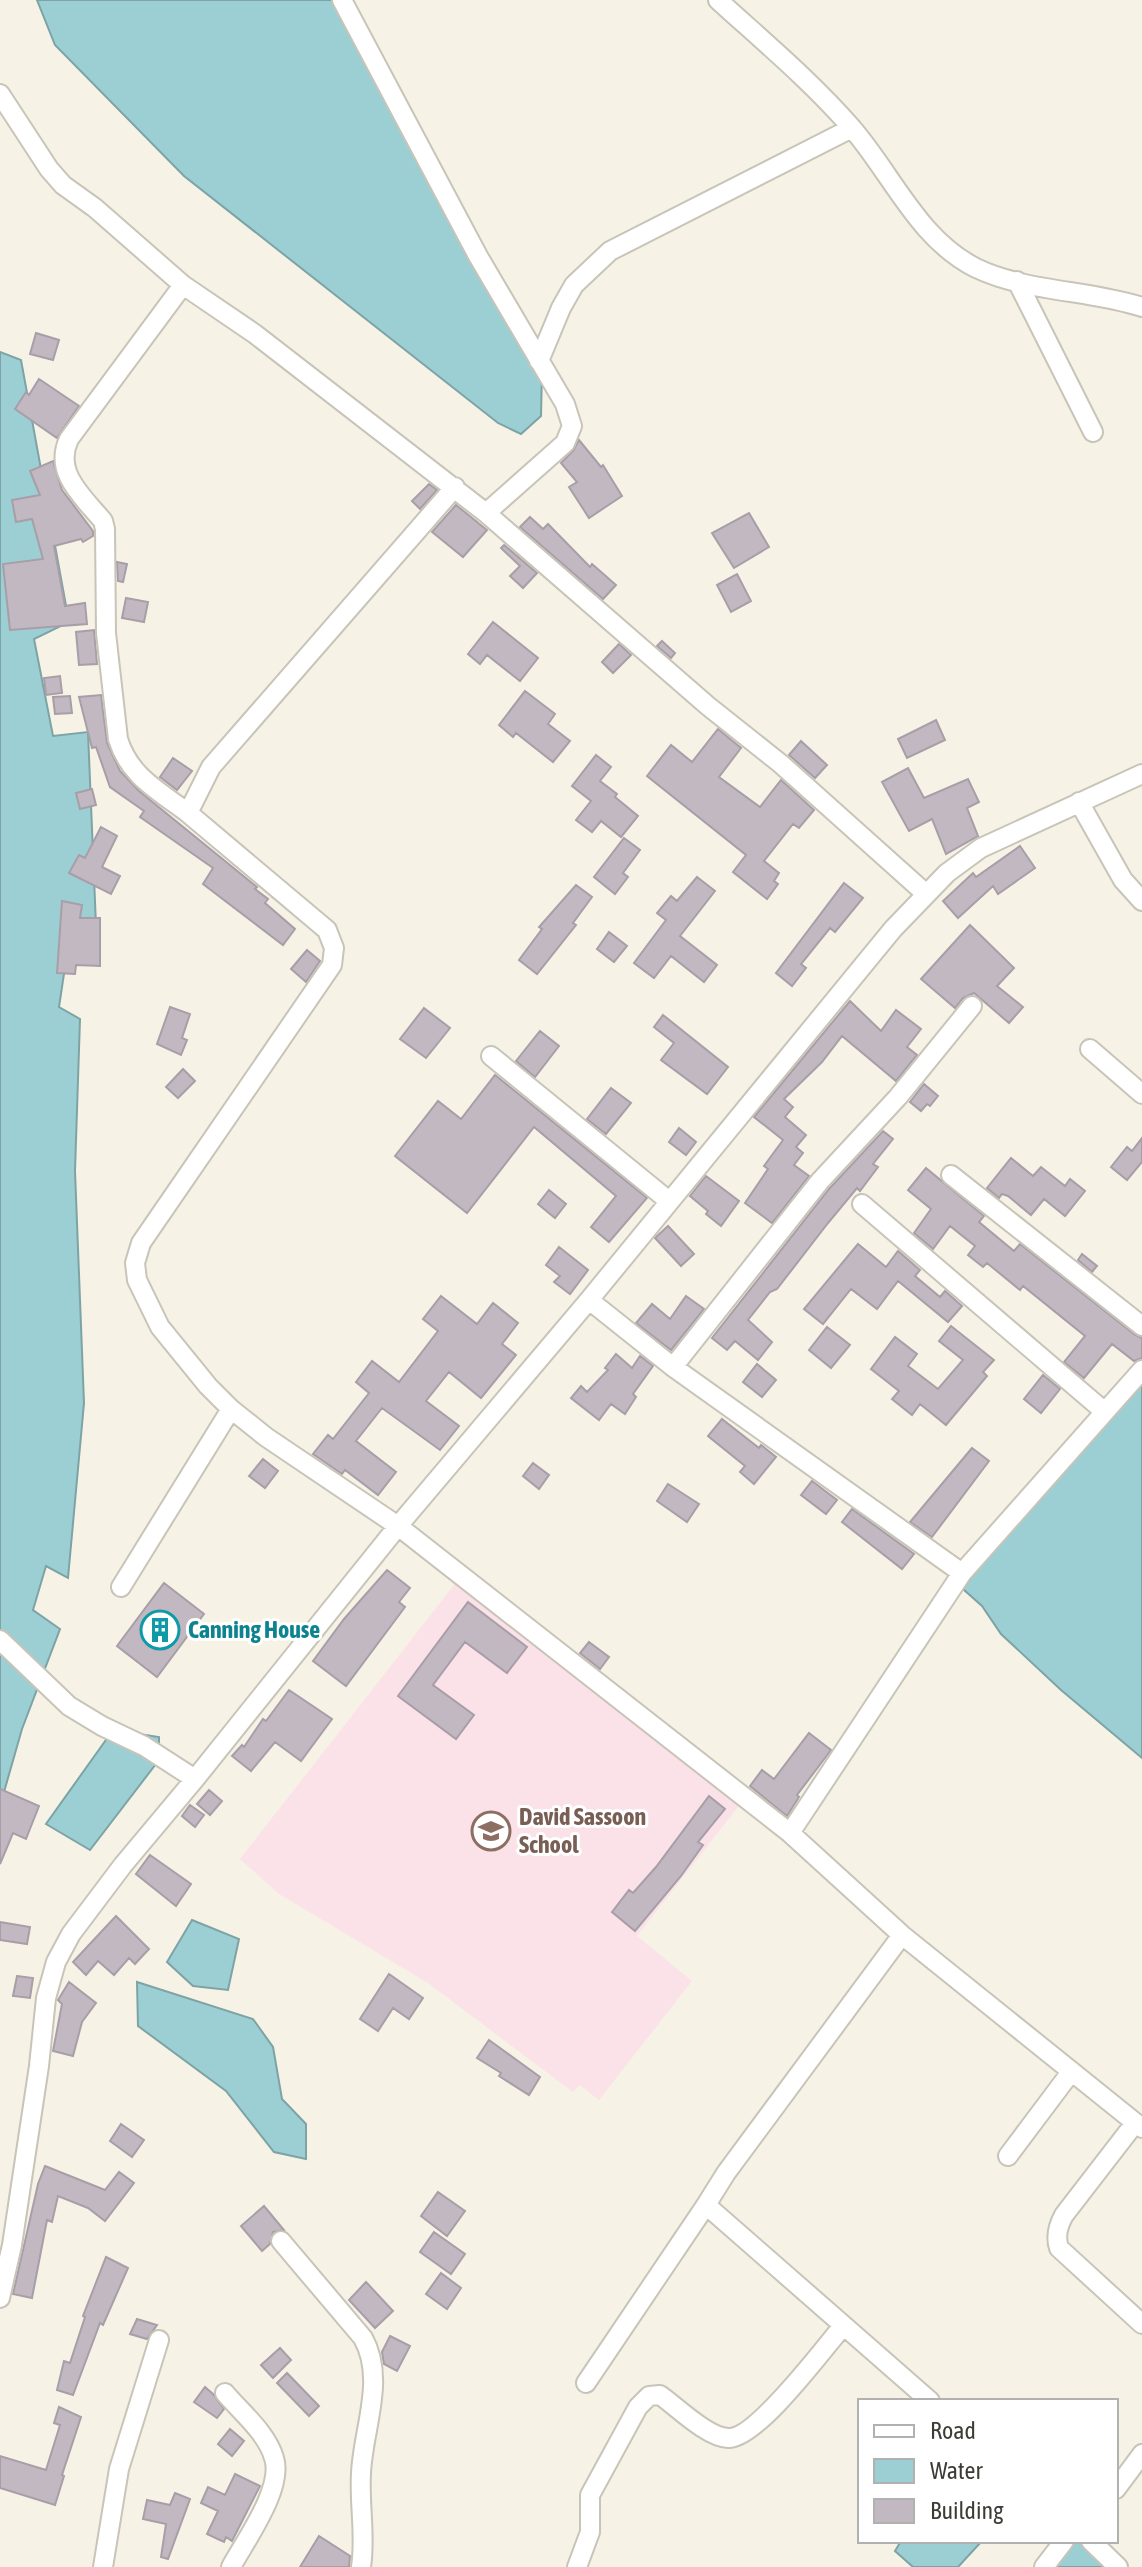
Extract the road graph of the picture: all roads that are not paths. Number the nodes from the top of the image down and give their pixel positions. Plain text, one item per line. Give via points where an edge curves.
1 (342, 0) edge
2 (718, 0) edge
3 (0, 94) edge
4 (852, 128) junction
5 (1017, 281) junction
6 (183, 285) junction
7 (1142, 307) edge
8 (539, 361) junction
9 (1093, 432) dead end
10 (455, 487) junction
11 (486, 513) junction
12 (1142, 774) edge
13 (1079, 802) junction
14 (188, 813) junction
15 (925, 893) junction
16 (1142, 901) edge
17 (972, 1006) dead end
18 (1090, 1049) dead end
19 (491, 1056) dead end
20 (1142, 1094) edge
21 (951, 1175) dead end
22 (669, 1201) junction
23 (862, 1204) dead end
24 (589, 1300) junction
25 (1142, 1326) edge
26 (673, 1367) junction
27 (1142, 1370) edge
28 (231, 1409) junction
29 (1105, 1412) junction
30 (398, 1526) junction
31 (962, 1573) junction
32 (121, 1587) dead end
33 (0, 1640) edge
34 (195, 1779) junction
35 (790, 1833) junction
36 (902, 1935) junction
37 (1071, 2072) junction
38 (1139, 2125) edge
39 (1008, 2156) dead end
40 (706, 2205) junction
41 (281, 2241) dead end
42 (0, 2298) edge
43 (1142, 2324) edge
44 (843, 2326) junction
45 (159, 2340) dead end
46 (586, 2383) dead end
47 (225, 2393) dead end
48 (928, 2399) edge
49 (1142, 2454) edge
50 (1118, 2486) edge
51 (1062, 2543) edge
52 (1093, 2543) edge
53 (581, 2565) edge
54 (103, 2567) edge
55 (231, 2567) edge
56 (361, 2567) edge
57 (1044, 2567) edge
58 (1118, 2567) edge

1 - 8 street
2 - 4 street
3 - 6 street via 63,185
4 - 5 street via 945,249 977,268
4 - 8 street via 610,251 574,285
5 - 7 street
5 - 9 street
6 - 10 street
6 - 14 street via 69,439 64,460 69,480 105,529 106,633 121,751 135,772
8 - 11 street via 572,426 565,443
10 - 11 street
10 - 14 street via 211,767
11 - 15 street
12 - 13 street
13 - 15 street via 981,848
13 - 16 street via 1123,880
14 - 28 street via 327,930 334,948 332,965 319,987 141,1243 135,1263 137,1280 160,1327
15 - 22 street
17 - 26 street via 820,1181
18 - 20 street
19 - 22 street
21 - 25 street
22 - 24 street
23 - 29 street
24 - 26 street
24 - 30 street
26 - 31 street
27 - 29 street
28 - 30 street
28 - 32 street
29 - 31 street
30 - 34 street
30 - 35 street
31 - 35 street
33 - 34 street via 69,1706
34 - 42 street via 123,1865 56,1962
35 - 36 street
36 - 37 street
36 - 40 street
37 - 38 street
37 - 39 street
38 - 43 street via 1064,2215 1056,2240
40 - 44 street
40 - 46 street
41 - 56 street via 372,2353 373,2389 361,2474
44 - 48 street
44 - 53 street via 780,2400 740,2436 712,2434 660,2395 649,2396 625,2427 590,2495 590,2532
45 - 54 street via 119,2469
47 - 55 street via 275,2459 271,2491
49 - 50 street
51 - 57 street
52 - 58 street

